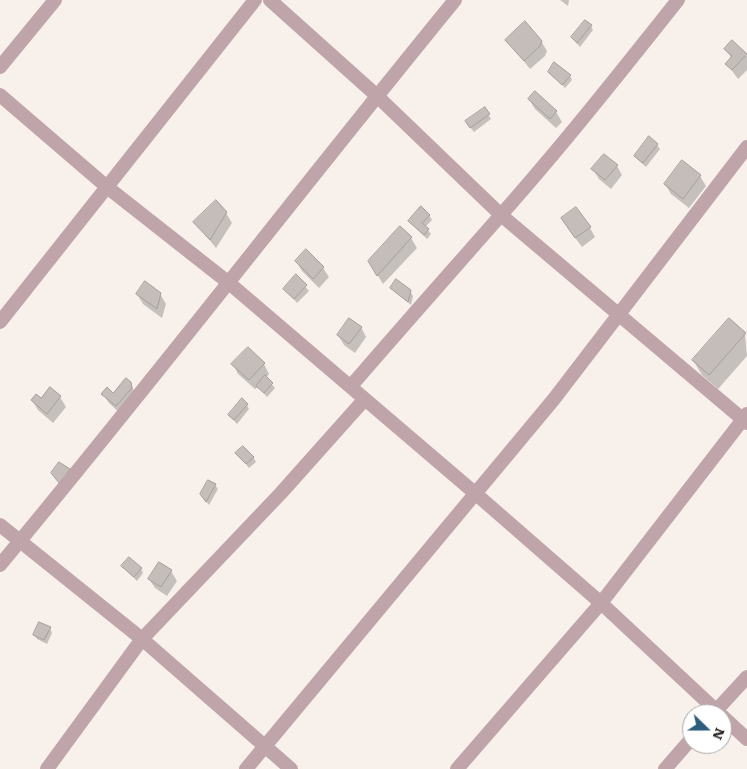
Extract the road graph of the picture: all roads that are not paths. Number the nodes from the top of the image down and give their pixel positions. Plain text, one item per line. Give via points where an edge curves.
1 (55, 0) edge
2 (255, 0) edge
3 (270, 0) edge
4 (455, 0) edge
5 (678, 0) edge
6 (0, 67) edge
7 (0, 95) edge
8 (376, 95) junction
9 (747, 147) edge
10 (108, 187) junction
11 (501, 215) junction
12 (229, 283) junction
13 (618, 316) junction
14 (0, 322) edge
15 (350, 386) junction
16 (364, 400) junction
17 (746, 419) edge
18 (476, 494) junction
19 (0, 526) edge
20 (19, 542) junction
21 (0, 565) edge
22 (601, 603) junction
23 (142, 639) junction
24 (747, 677) edge
25 (707, 704) edge
26 (726, 704) edge
27 (732, 726) edge
28 (747, 739) edge
29 (264, 745) junction
30 (682, 749) edge
31 (47, 769) edge
32 (246, 769) edge
33 (291, 769) edge
34 (457, 769) edge
35 (665, 769) edge

1 - 6 street
2 - 10 street
3 - 8 street
4 - 8 street
5 - 11 street
7 - 10 street
8 - 11 street
8 - 12 street
9 - 13 street
10 - 12 street
10 - 14 street
11 - 13 street
11 - 15 street
12 - 15 street
12 - 20 street
13 - 17 street
13 - 18 street
15 - 16 street
16 - 18 street
16 - 23 street
17 - 22 street
18 - 22 street
18 - 29 street
19 - 20 street
20 - 21 street
20 - 23 street
22 - 25 street
22 - 34 street
23 - 29 street
23 - 31 street
24 - 26 street
27 - 28 street
29 - 32 street
29 - 33 street
30 - 35 street

